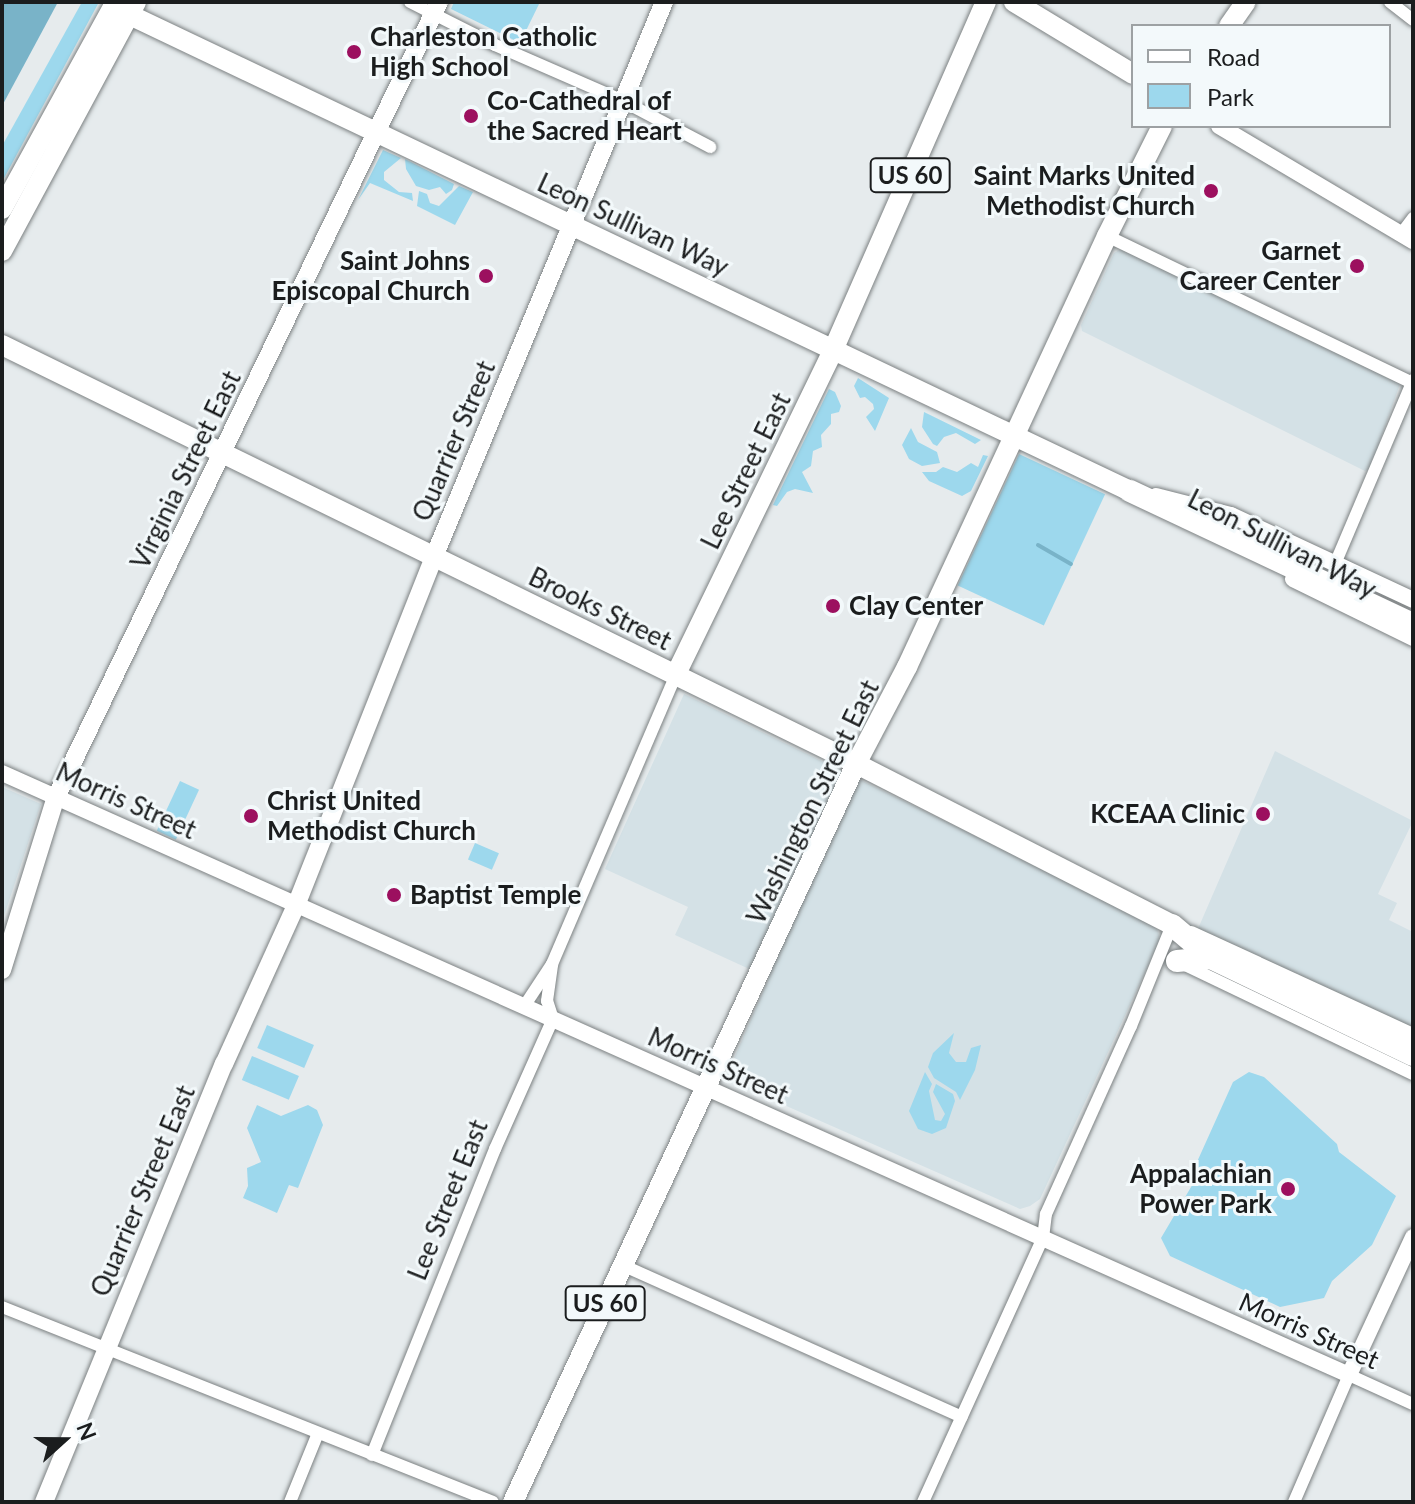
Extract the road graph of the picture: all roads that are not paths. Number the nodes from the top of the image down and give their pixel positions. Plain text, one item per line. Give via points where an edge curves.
1 (410, 2) edge
2 (664, 2) edge
3 (986, 2) edge
4 (1014, 2) edge
5 (1246, 2) edge
6 (1390, 2) edge
7 (124, 6) edge
8 (437, 8) edge
9 (1413, 20) edge
10 (1230, 24) edge
11 (1131, 73) edge
12 (621, 100) junction
13 (1161, 128) edge
14 (1222, 128) edge
15 (377, 131) junction
16 (710, 147) dead end
17 (2, 209) edge
18 (1413, 218) edge
19 (573, 225) junction
20 (1107, 236) junction
21 (1407, 237) edge
22 (2, 251) edge
23 (2, 345) edge
24 (834, 348) junction
25 (1413, 381) edge
26 (1014, 435) junction
27 (223, 456) junction
28 (1130, 491) junction
29 (434, 557) junction
30 (1335, 564) junction
31 (1413, 600) edge
32 (1404, 619) edge
33 (1413, 638) edge
34 (676, 674) junction
35 (856, 764) junction
36 (2, 773) edge
37 (56, 797) junction
38 (297, 903) junction
39 (1172, 925) junction
40 (1211, 958) junction
41 (1177, 961) junction
42 (552, 964) junction
43 (2, 970) edge
44 (1154, 972) junction
45 (525, 1005) junction
46 (553, 1019) junction
47 (1413, 1036) edge
48 (1413, 1055) edge
49 (1413, 1074) edge
50 (708, 1088) junction
51 (1413, 1237) edge
52 (1043, 1238) junction
53 (622, 1265) junction
54 (2, 1307) edge
55 (106, 1348) junction
56 (1349, 1375) junction
57 (1413, 1404) edge
58 (962, 1417) junction
59 (318, 1433) junction
60 (372, 1455) junction
61 (44, 1502) edge
62 (290, 1502) edge
63 (493, 1502) edge
64 (514, 1502) edge
65 (923, 1502) edge
66 (1294, 1502) edge

1 - 8 street
2 - 12 main road, Quarrier Street
3 - 24 main road, Lee Street East / US 60
4 - 11 main road
5 - 10 main road
6 - 9 street
7 - 15 main road, Leon Sullivan Way
7 - 17 main road
7 - 22 main road
8 - 12 street
8 - 15 main road, Virginia Street East
12 - 16 street
12 - 19 main road, Quarrier Street
13 - 20 main road, Washington Street East / US 60
14 - 21 street
15 - 19 main road, Leon Sullivan Way
15 - 27 main road, Virginia Street East
18 - 21 street
19 - 24 main road, Leon Sullivan Way
19 - 29 main road, Quarrier Street
20 - 25 street
20 - 26 main road, Washington Street East / US 60
23 - 27 main road, Brooks Street
24 - 26 main road, Leon Sullivan Way
24 - 34 main road, Lee Street East / US 60
25 - 30 street
26 - 28 main road, Leon Sullivan Way
26 - 35 main road, Washington Street East / US 60
27 - 29 main road, Brooks Street
27 - 37 main road, Virginia Street East
28 - 30 street, Leon Sullivan Way via 1231,515
28 - 32 highway
28 - 33 street, Leon Sullivan Way via 1187,528
29 - 34 main road, Brooks Street
29 - 38 main road, Quarrier Street
30 - 31 street, Leon Sullivan Way
34 - 35 main road, Brooks Street
34 - 42 street, Lee Street East
35 - 39 main road, Brooks Street
35 - 50 main road, Washington Street East / US 60
36 - 37 street, Morris Street
37 - 38 street, Morris Street
37 - 43 main road, Virginia Street East
38 - 45 street, Morris Street
38 - 55 main road, Quarrier Street East
39 - 40 highway
39 - 44 street
39 - 47 street
40 - 41 highway
40 - 48 highway
41 - 44 street
41 - 49 street
42 - 45 street, Lee Street East
42 - 46 street, Lee Street East via 547,1001
44 - 52 street via 1046,1214
45 - 46 street, Morris Street
46 - 50 street, Morris Street
46 - 60 street, Lee Street East
50 - 52 street, Morris Street
50 - 53 main road, Washington Street East / US 60
51 - 56 street
52 - 56 street, Morris Street
52 - 58 street
53 - 58 street
53 - 64 main road, Washington Street East / US 60
54 - 55 street
55 - 59 street
55 - 61 main road, Quarrier Street East
56 - 57 street, Morris Street
56 - 66 street
58 - 65 street
59 - 60 street
59 - 62 street
60 - 63 street

